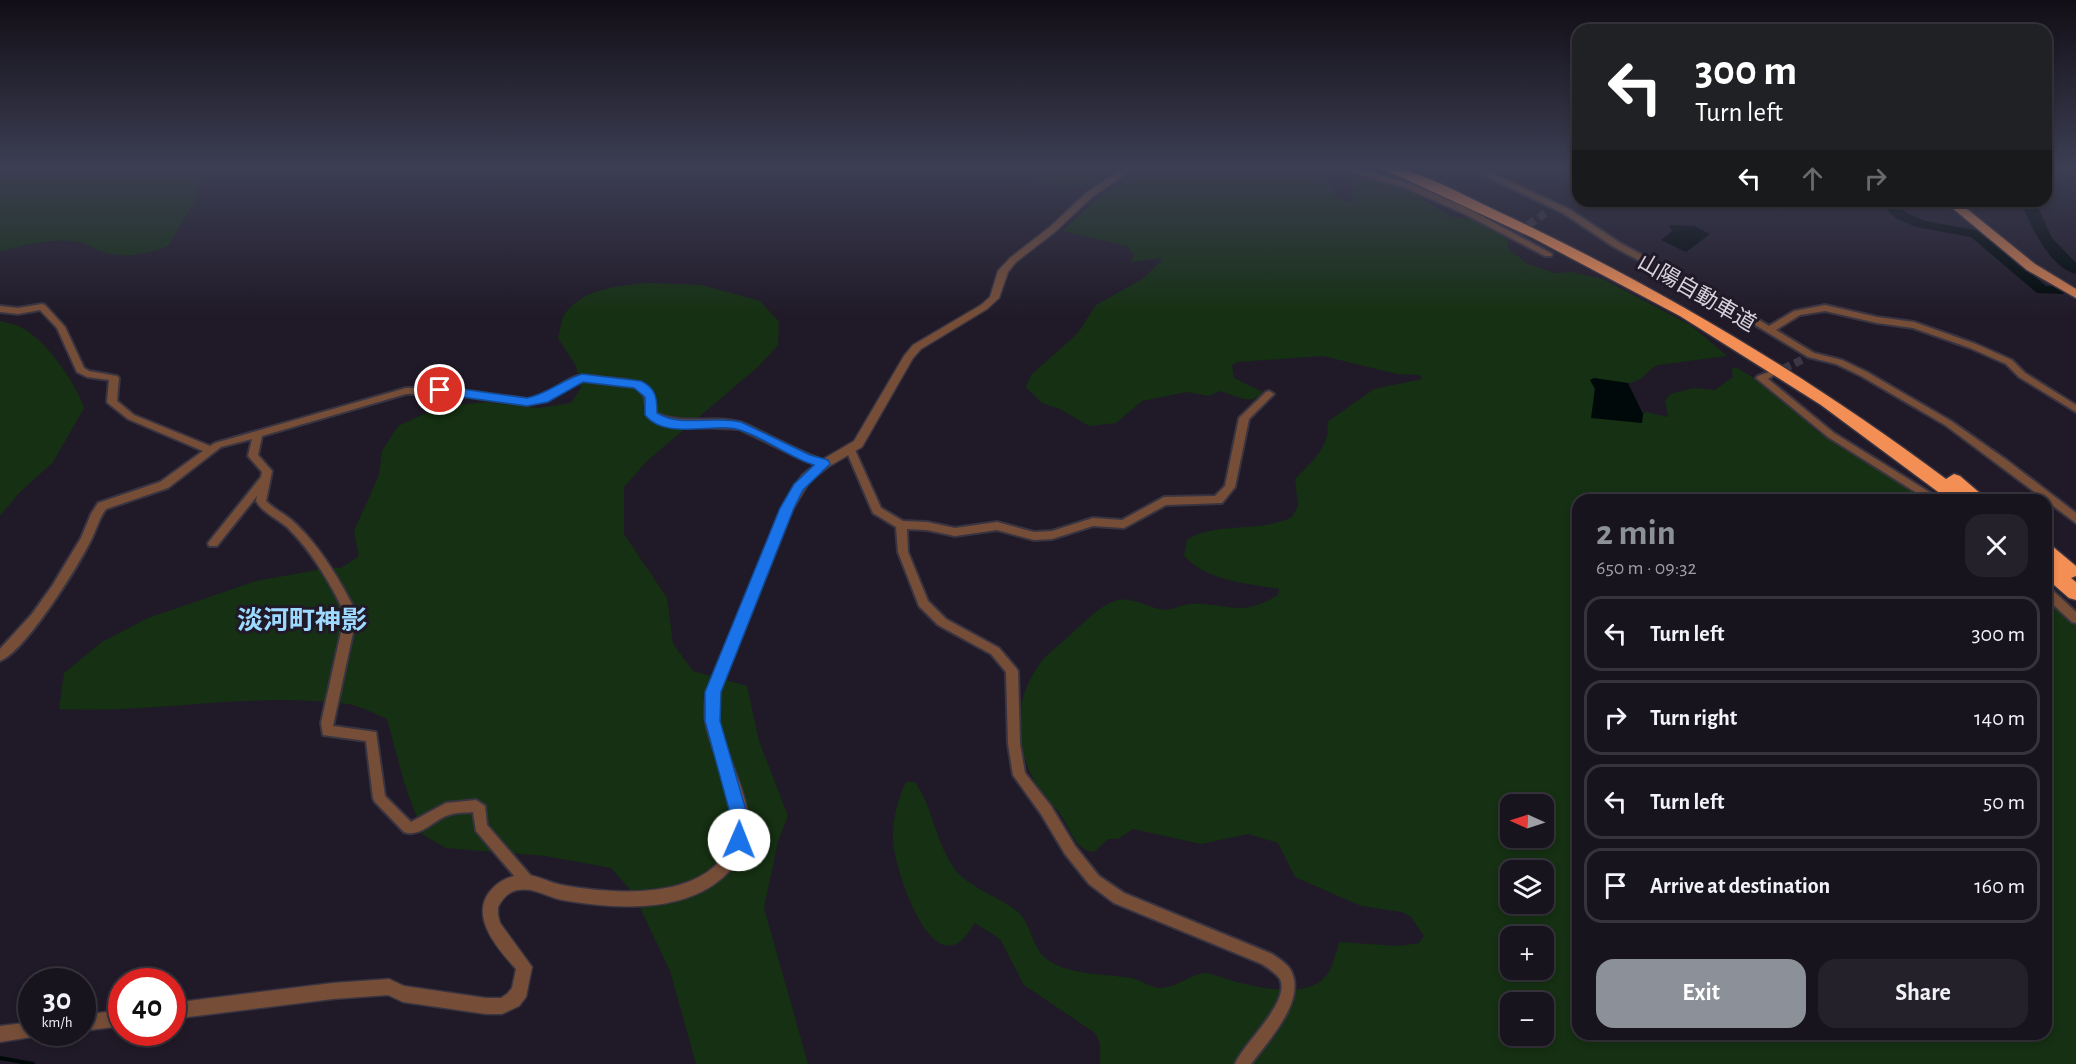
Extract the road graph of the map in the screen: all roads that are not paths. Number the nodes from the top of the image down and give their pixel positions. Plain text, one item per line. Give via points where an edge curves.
1 (1066, 217) edge
2 (1477, 217) edge
3 (1500, 217) edge
4 (1518, 217) edge
5 (1572, 217) edge
6 (1969, 217) edge
7 (1548, 254) dead end
8 (2076, 292) edge
9 (0, 309) edge
10 (1769, 330) junction
11 (1769, 375) dead end
12 (1269, 394) dead end
13 (2076, 409) edge
14 (257, 436) junction
15 (210, 450) junction
16 (851, 450) junction
17 (824, 464) junction
18 (266, 478) junction
19 (1927, 494) edge
20 (1954, 494) edge
21 (1972, 494) edge
22 (2044, 494) edge
23 (2052, 500) edge
24 (2076, 519) edge
25 (901, 525) junction
26 (213, 543) dead end
27 (2052, 556) edge
28 (2052, 572) edge
29 (2076, 576) edge
30 (2076, 592) edge
31 (2052, 597) edge
32 (2076, 619) edge
33 (0, 656) edge
34 (527, 881) junction
35 (186, 1009) edge
36 (18, 1031) edge
37 (0, 1034) edge
38 (1242, 1064) edge

1 - 16 street via 1003,271 994,298 984,307 917,347
2 - 7 street
3 - 20 highway, 山陽自動車道 via 1707,325 1829,402
4 - 21 highway, 山陽自動車道 via 1677,297 1839,397
5 - 10 street
6 - 8 main road via 2012,252
9 - 15 street via 42,307 60,327 81,370 114,378 112,402 131,417
10 - 13 street via 1797,313 1825,308 1914,325 2009,362 2022,375
10 - 22 street via 1808,356 1839,362 1948,423
11 - 19 street via 1761,378 1831,435
12 - 25 street via 1244,418 1230,487 1218,500 1164,501 1124,524 1093,522 1052,535 1034,536 997,526 955,532
14 - 15 street
14 - 17 street via 406,392 440,390 527,402 544,399 568,382 582,378 645,388 651,397 651,415 658,419 678,425 741,426
14 - 18 street via 253,456 267,471
15 - 33 street via 164,485 102,506 41,614
16 - 17 street
16 - 25 street via 877,510
17 - 34 street via 798,487 787,508 713,692 712,721 742,824 730,861 698,887 657,898 563,893
18 - 26 street
18 - 34 street via 261,501 264,506 286,519 302,537 351,614 327,731 372,736 379,798 409,828 416,828 446,809 477,806 481,827
23 - 24 street
25 - 38 street via 903,552 923,603 942,622 995,651 1012,671 1019,775 1094,880 1119,898 1267,959 1285,974 1290,987 1284,1007
27 - 29 highway
28 - 30 highway
31 - 32 street
34 - 35 street via 505,885 491,907 491,921 524,967 520,991 502,1006 403,994 389,987
36 - 37 street

